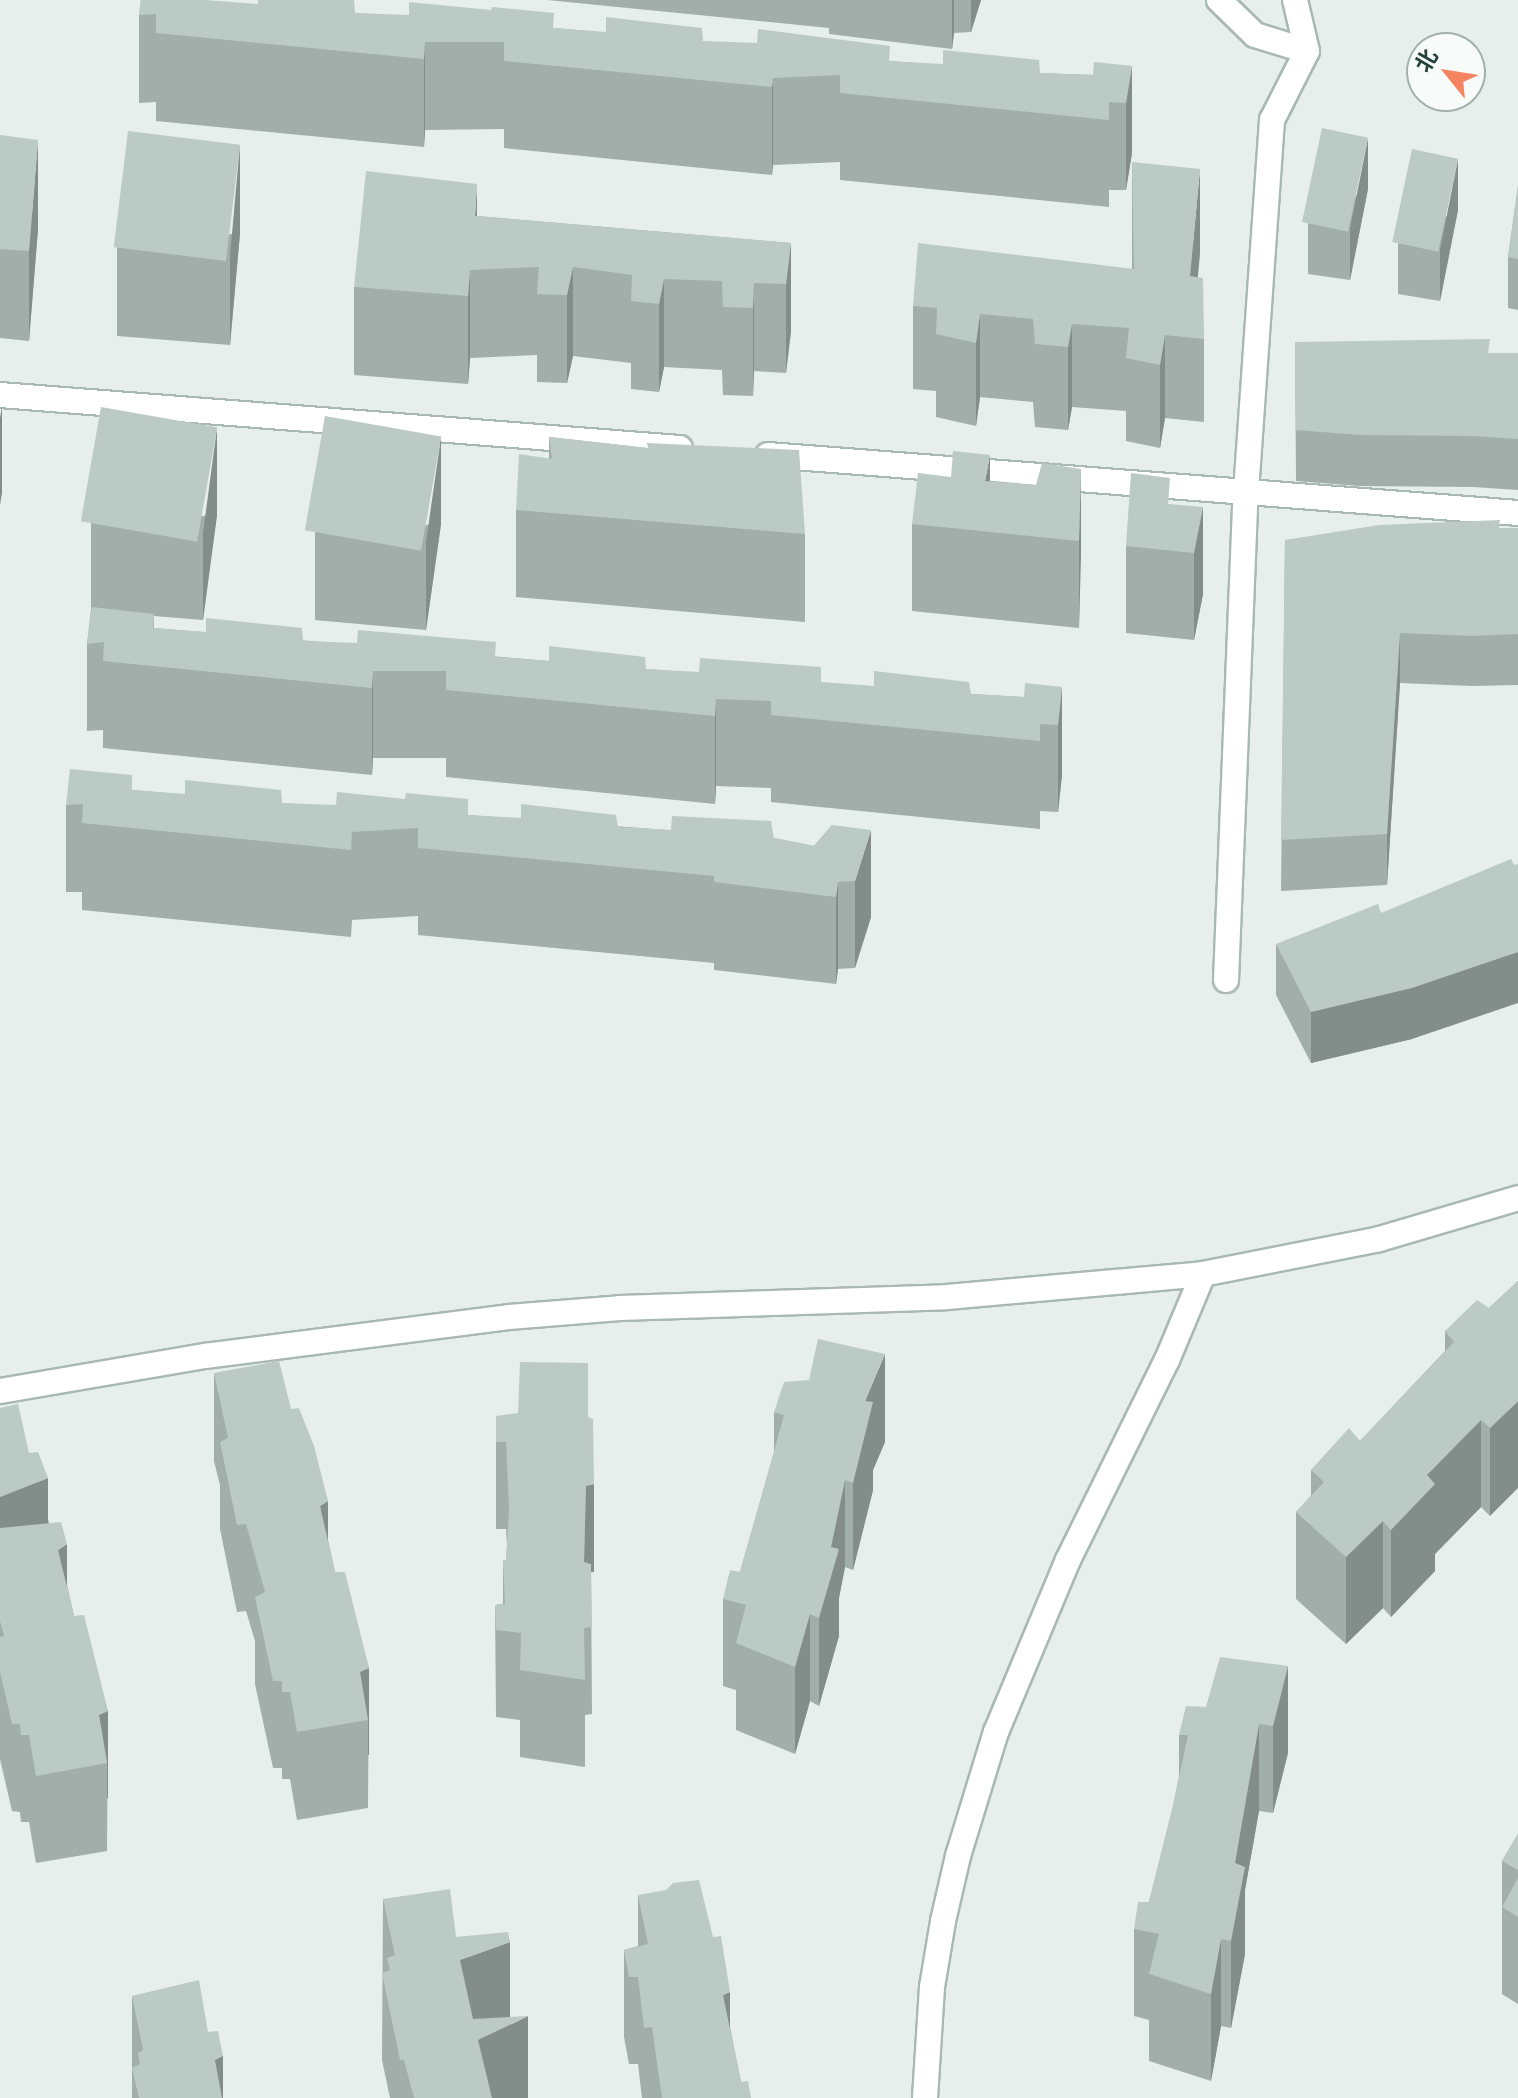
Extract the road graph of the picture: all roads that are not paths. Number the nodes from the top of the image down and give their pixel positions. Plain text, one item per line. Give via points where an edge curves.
1 (1219, 0) edge
2 (1295, 0) edge
3 (1307, 51) junction
4 (0, 395) edge
5 (709, 450) edge
6 (741, 453) edge
7 (1246, 492) junction
8 (1518, 513) edge
9 (1226, 980) dead end
10 (1518, 1198) edge
11 (1203, 1274) junction
12 (0, 1391) edge
13 (925, 2098) edge

1 - 3 street via 1255,35
2 - 3 street
3 - 7 street via 1272,120
4 - 5 street
6 - 7 street
7 - 8 street
7 - 9 street
10 - 11 street via 1379,1239
11 - 12 street via 947,1297 509,1317 221,1354
11 - 13 street via 1167,1360 1068,1560 996,1732 943,1921

